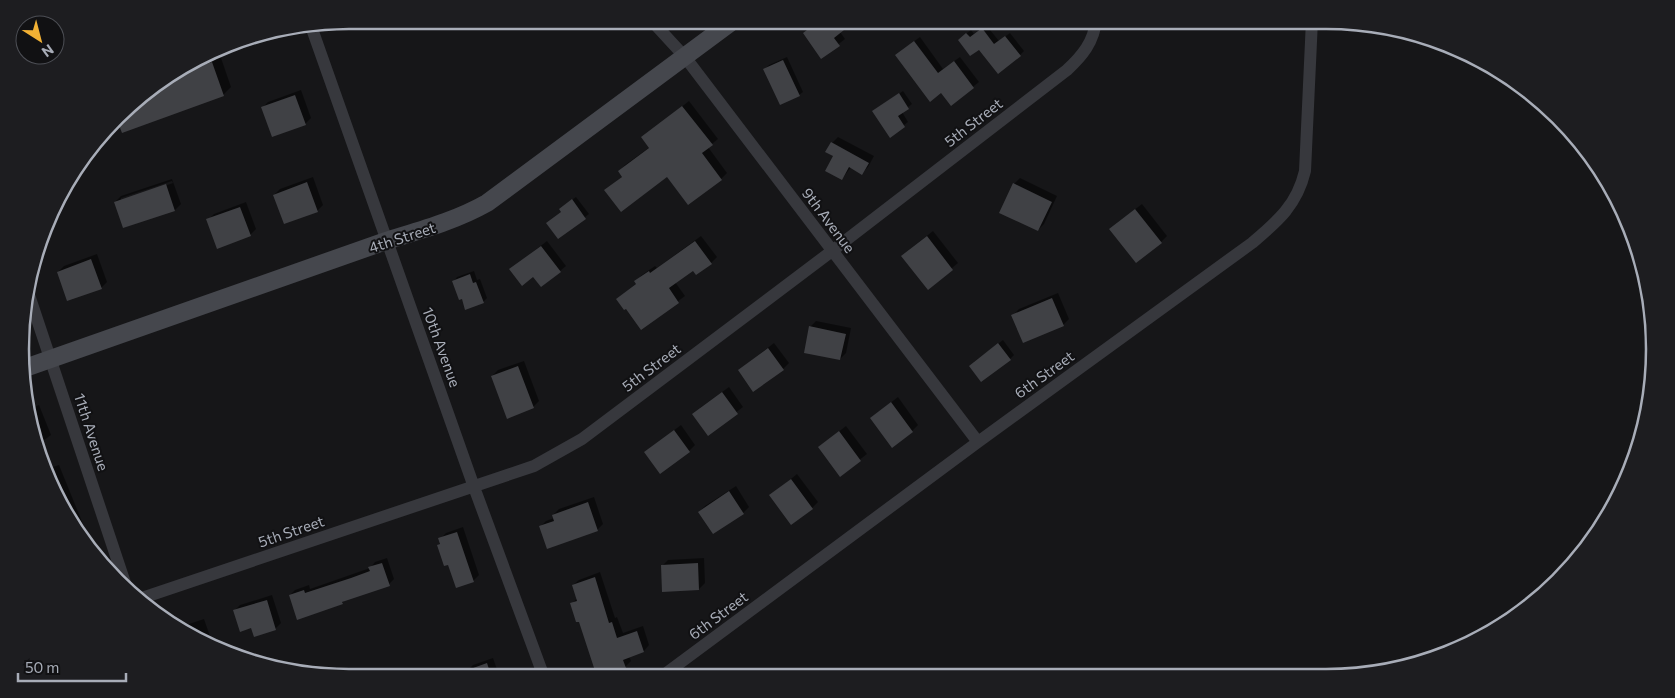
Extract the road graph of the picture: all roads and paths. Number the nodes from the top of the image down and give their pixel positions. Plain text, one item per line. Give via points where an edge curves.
1 (659, 29) edge
2 (722, 29) edge
3 (1094, 29) edge
4 (1312, 29) edge
5 (313, 30) edge
6 (685, 57) junction
7 (386, 241) junction
8 (832, 251) junction
9 (32, 302) edge
10 (51, 359) junction
11 (29, 367) edge
12 (978, 442) junction
13 (474, 487) junction
14 (122, 574) edge
15 (146, 597) edge
16 (541, 669) edge
17 (672, 669) edge

1 - 6 street, 9th Avenue
2 - 6 street, 4th Street
3 - 8 street, 5th Street via 1081,57 1067,70
4 - 12 street, 6th Street via 1305,171 1293,203 1252,242
5 - 7 street, 10th Avenue
6 - 7 street, 4th Street via 487,203 447,222
6 - 8 street, 9th Avenue
7 - 10 street, 4th Street
7 - 13 street, 10th Avenue
8 - 12 street, 9th Avenue
8 - 13 street, 5th Street via 582,439 534,466
9 - 10 street, 11th Avenue
10 - 11 street, 4th Street
10 - 14 street, 11th Avenue
12 - 17 street, 6th Street
13 - 15 street, 5th Street
13 - 16 street, 10th Avenue

